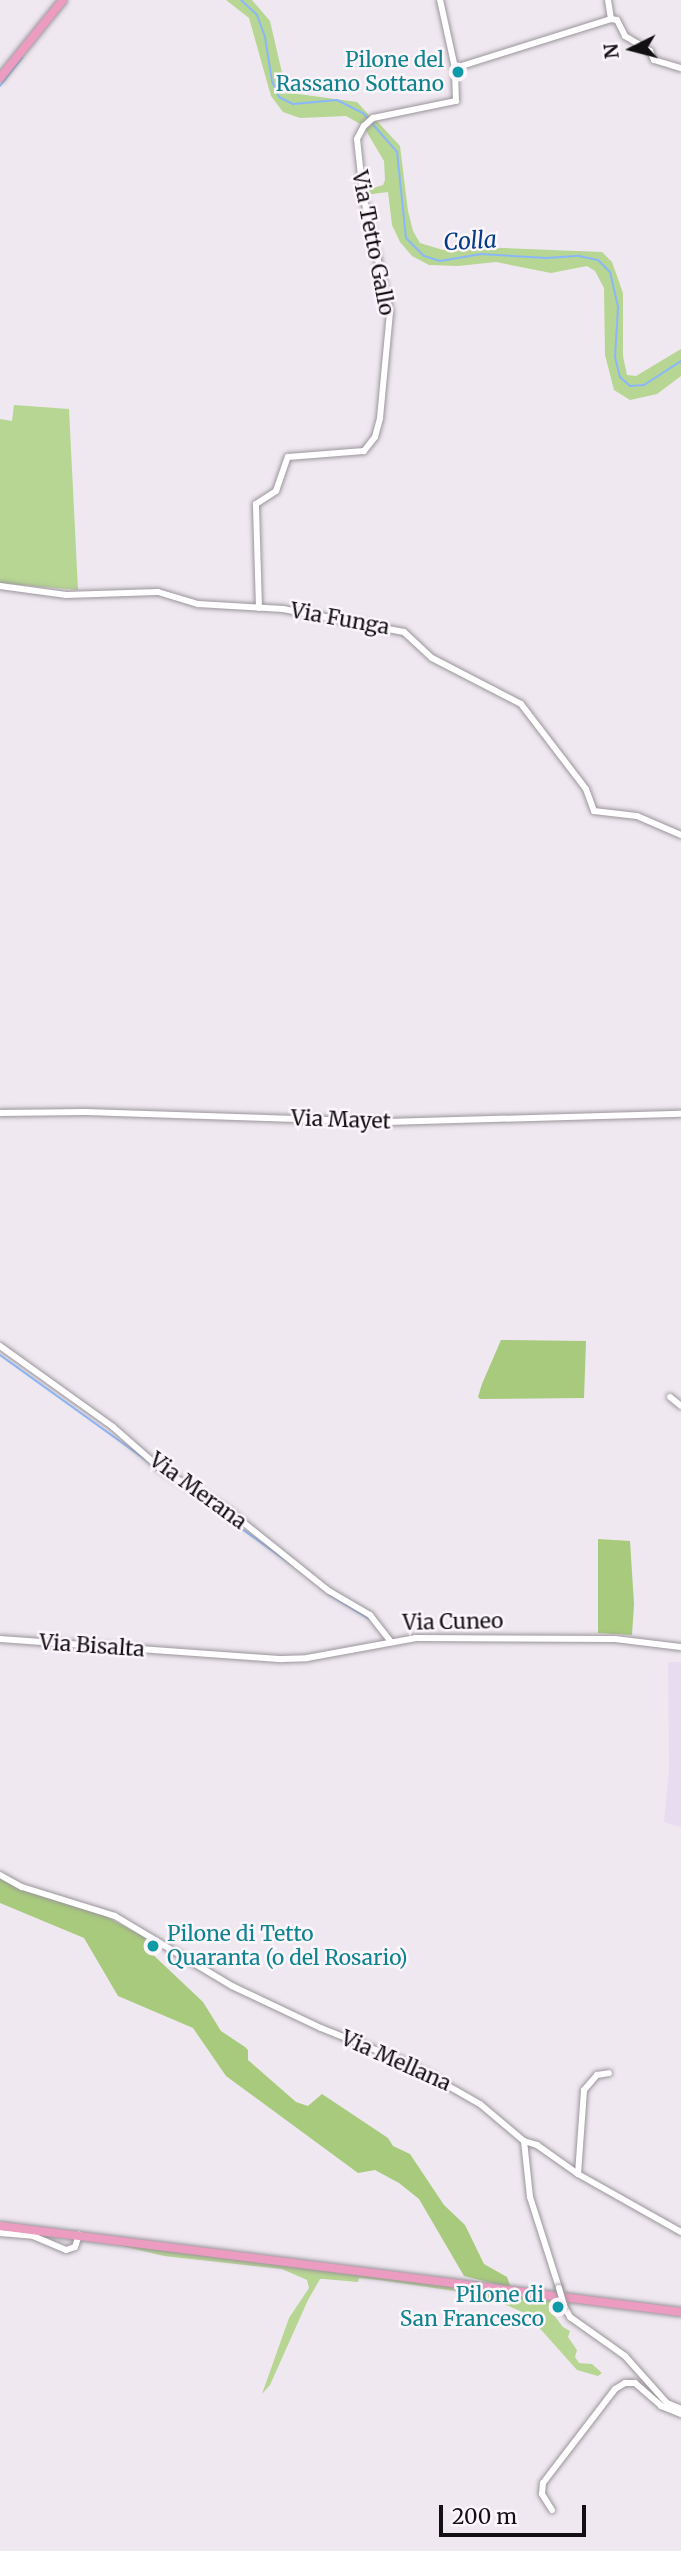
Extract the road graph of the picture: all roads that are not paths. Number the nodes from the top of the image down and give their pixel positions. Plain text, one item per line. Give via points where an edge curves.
1 (63, 0) edge
2 (440, 0) edge
3 (608, 0) edge
4 (611, 19) junction
5 (455, 68) junction
6 (681, 68) edge
7 (0, 78) edge
8 (0, 586) edge
9 (259, 608) junction
10 (681, 835) edge
11 (0, 1114) edge
12 (681, 1114) edge
13 (0, 1346) edge
14 (670, 1397) dead end
15 (681, 1406) edge
16 (0, 1639) edge
17 (390, 1641) junction
18 (681, 1647) edge
19 (184, 1652) joint
20 (0, 1875) edge
21 (609, 2073) dead end
22 (524, 2141) junction
23 (578, 2174) junction
24 (0, 2226) edge
25 (681, 2232) edge
26 (0, 2233) edge
27 (79, 2235) junction
28 (681, 2312) edge
29 (681, 2411) edge
30 (552, 2510) dead end

1 - 7 main road
2 - 5 street
3 - 4 street
4 - 5 street
4 - 6 street via 617,20 625,36 650,51 654,60
5 - 9 street, Via Tetto Gallo via 454,102 373,118 357,139 356,154 390,312 380,418 372,443 364,451 288,457 276,491 256,504
8 - 9 street, Via Funga via 66,595 150,591 198,604
9 - 10 street, Via Funga via 341,618 404,632 432,658 521,704 586,789 594,811 637,816
11 - 12 street, Via Mayet via 86,1112 386,1122
13 - 17 street, Via Merana via 113,1427 161,1469 229,1511 329,1591 370,1615
14 - 15 street
16 - 19 street, Via Bisalta
17 - 18 street, Via Cuneo via 614,1639
17 - 19 street, Via Cuneo via 296,1658
20 - 22 street, Via Mellana via 54,1898 103,1910 244,1991 438,2078 481,2104
21 - 23 street via 597,2075 584,2090
22 - 23 street, Via Mellana
22 - 29 street, bridge via 530,2197 570,2317 625,2357 667,2403
23 - 25 street, Via Mellana
24 - 27 main road
26 - 27 street via 33,2236 66,2250 75,2247
27 - 28 main road
29 - 30 street via 661,2406 635,2383 615,2389 543,2483 542,2494

